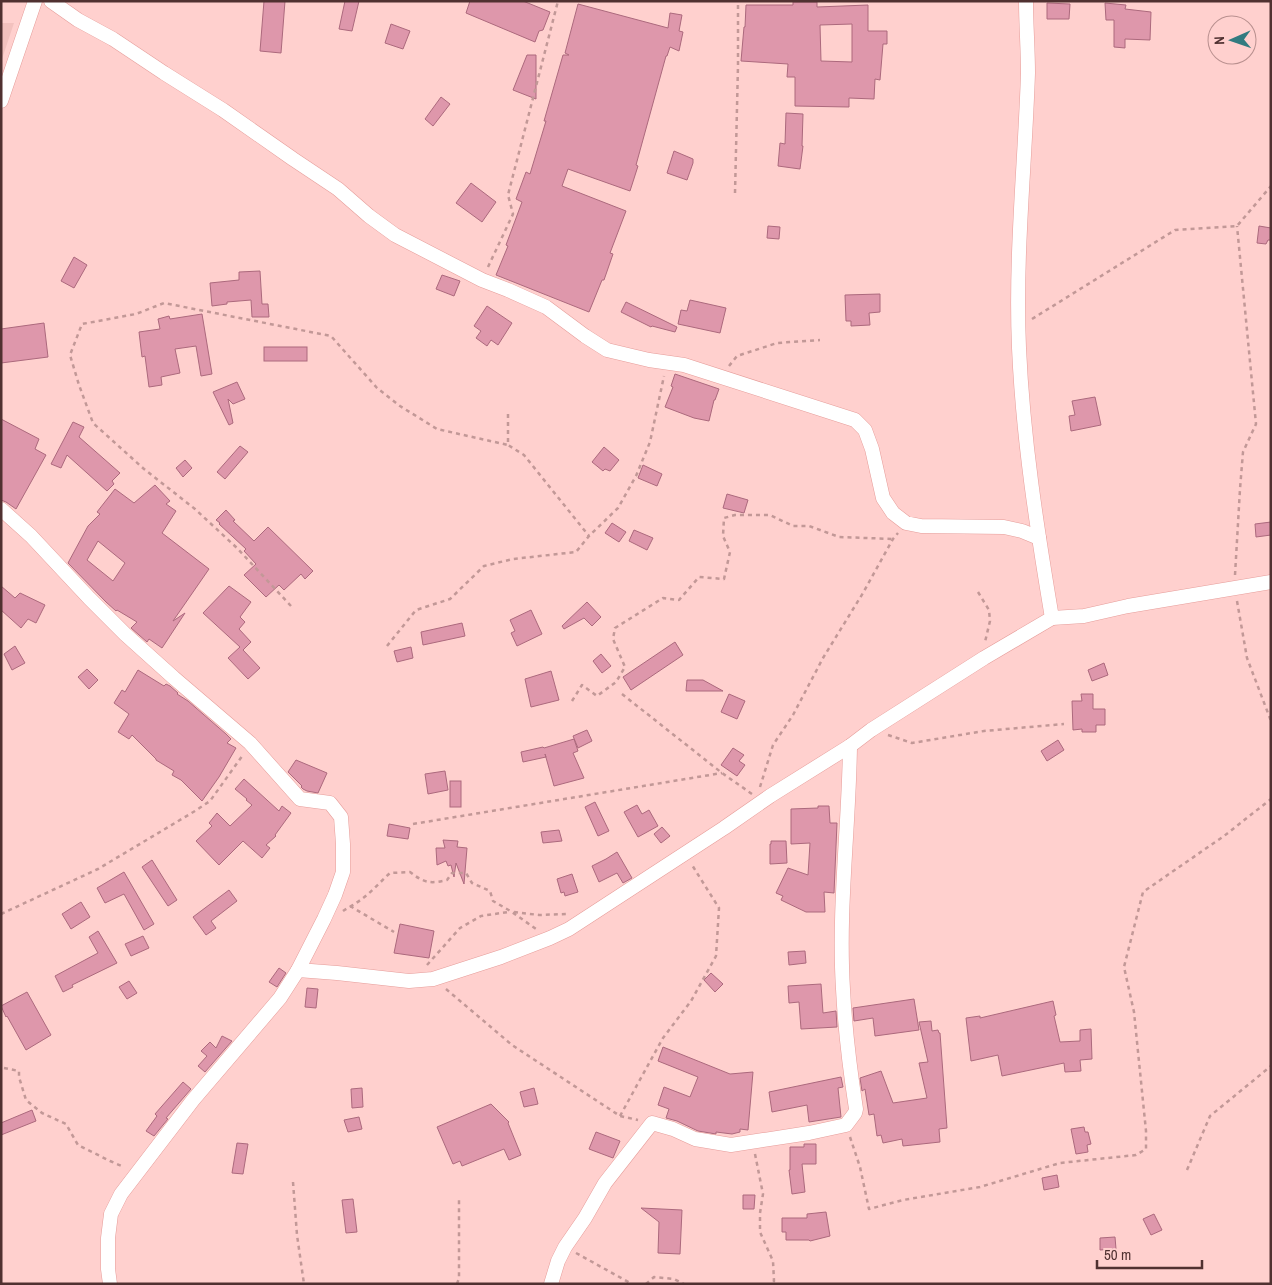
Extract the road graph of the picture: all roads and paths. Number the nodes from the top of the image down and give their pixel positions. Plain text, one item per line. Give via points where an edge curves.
1 (35, 1) edge
2 (50, 1) edge
3 (558, 1) edge
4 (738, 1) edge
5 (1026, 1) edge
6 (1, 101) edge
7 (1271, 186) edge
8 (735, 193) dead end
9 (1237, 226) junction
10 (482, 280) junction
11 (1019, 326) junction
12 (820, 340) dead end
13 (668, 362) junction
14 (719, 377) junction
15 (508, 414) dead end
16 (508, 445) junction
17 (1, 509) edge
18 (906, 523) junction
19 (589, 536) junction
20 (1039, 538) junction
21 (893, 539) junction
22 (1271, 582) edge
23 (1235, 587) junction
24 (978, 592) dead end
25 (291, 606) dead end
26 (1052, 618) junction
27 (387, 646) dead end
28 (984, 658) junction
29 (622, 694) dead end
30 (572, 701) dead end
31 (1271, 721) edge
32 (1064, 724) dead end
33 (871, 730) junction
34 (250, 743) junction
35 (850, 746) junction
36 (722, 773) junction
37 (765, 792) junction
38 (1271, 799) edge
39 (413, 824) dead end
40 (685, 853) junction
41 (349, 906) junction
42 (512, 912) junction
43 (342, 913) dead end
44 (1, 914) edge
45 (568, 914) dead end
46 (394, 932) dead end
47 (550, 938) junction
48 (298, 970) junction
49 (433, 979) junction
50 (409, 981) junction
51 (1271, 1066) edge
52 (4, 1068) dead end
53 (620, 1116) junction
54 (652, 1123) junction
55 (846, 1124) junction
56 (753, 1142) junction
57 (1187, 1170) dead end
58 (137, 1172) junction
59 (292, 1182) dead end
60 (459, 1199) dead end
61 (565, 1247) junction
62 (110, 1284) edge
63 (304, 1284) edge
64 (457, 1284) edge
65 (551, 1284) edge
66 (632, 1284) edge
67 (646, 1284) edge
68 (684, 1284) edge
69 (772, 1284) edge

1 - 6 street
2 - 10 street via 223,110 338,189 394,235
3 - 10 path via 508,195 513,214
4 - 8 path
5 - 11 street via 1028,70 1018,274
7 - 9 path
9 - 11 path via 1175,230
9 - 23 path via 1256,424 1243,452
10 - 13 street via 546,307 607,350
11 - 20 street via 1024,420
12 - 14 path via 777,343 737,356
13 - 14 street
13 - 19 path via 650,442 636,476 618,508
14 - 18 street via 855,420 865,430 870,443 883,498 893,513
15 - 16 path
16 - 19 path via 524,455
16 - 25 path via 437,429 378,388 331,336 164,303 136,314 82,324 70,354 93,424 195,509
17 - 34 street via 125,634
18 - 20 street via 1004,527
18 - 21 path
19 - 27 path via 576,552 513,559 484,566 450,599 416,610
20 - 26 street
21 - 30 path via 839,537 809,526 793,526 770,515 724,518 723,536 730,552 724,578 699,577 679,600 663,598 615,628 612,639 625,668 616,682 598,696 582,685
21 - 37 path via 793,715 773,744
22 - 23 street
23 - 26 street via 1084,616
23 - 31 path via 1247,658
24 - 28 path via 989,610
26 - 28 street
28 - 33 street
29 - 36 path
32 - 33 path via 984,731 912,743
33 - 35 street
34 - 44 path via 210,801 98,869
34 - 48 street via 300,799 330,803 341,817 342,872 324,919
35 - 37 street
35 - 55 street via 843,879 843,989 856,1109
36 - 37 path via 757,797
36 - 39 path
37 - 40 street via 724,828
38 - 55 path via 1143,892 1124,967 1134,1012 1146,1149 1136,1155 1060,1163 980,1187 869,1209
40 - 47 street via 569,929
40 - 53 path via 718,908 716,956 691,1001 663,1038
41 - 42 path via 390,873 410,872 431,884 447,880 452,873 466,873 472,883 490,891 493,901
41 - 43 path
41 - 46 path
42 - 45 path
42 - 47 path
42 - 50 path via 481,916 460,928 430,963
47 - 49 street
48 - 50 street
48 - 58 street via 280,998
49 - 50 street
49 - 53 path via 512,1045
51 - 57 path via 1210,1116
52 - 58 path via 19,1070 26,1100 42,1113 66,1124 78,1145
53 - 54 path
54 - 56 street via 695,1139 732,1145
54 - 61 street via 605,1182
55 - 56 street
56 - 69 path via 764,1194 760,1232 773,1261
58 - 62 street via 111,1214 108,1238
59 - 63 path
60 - 64 path
61 - 65 street
61 - 66 path
67 - 68 path via 654,1277

